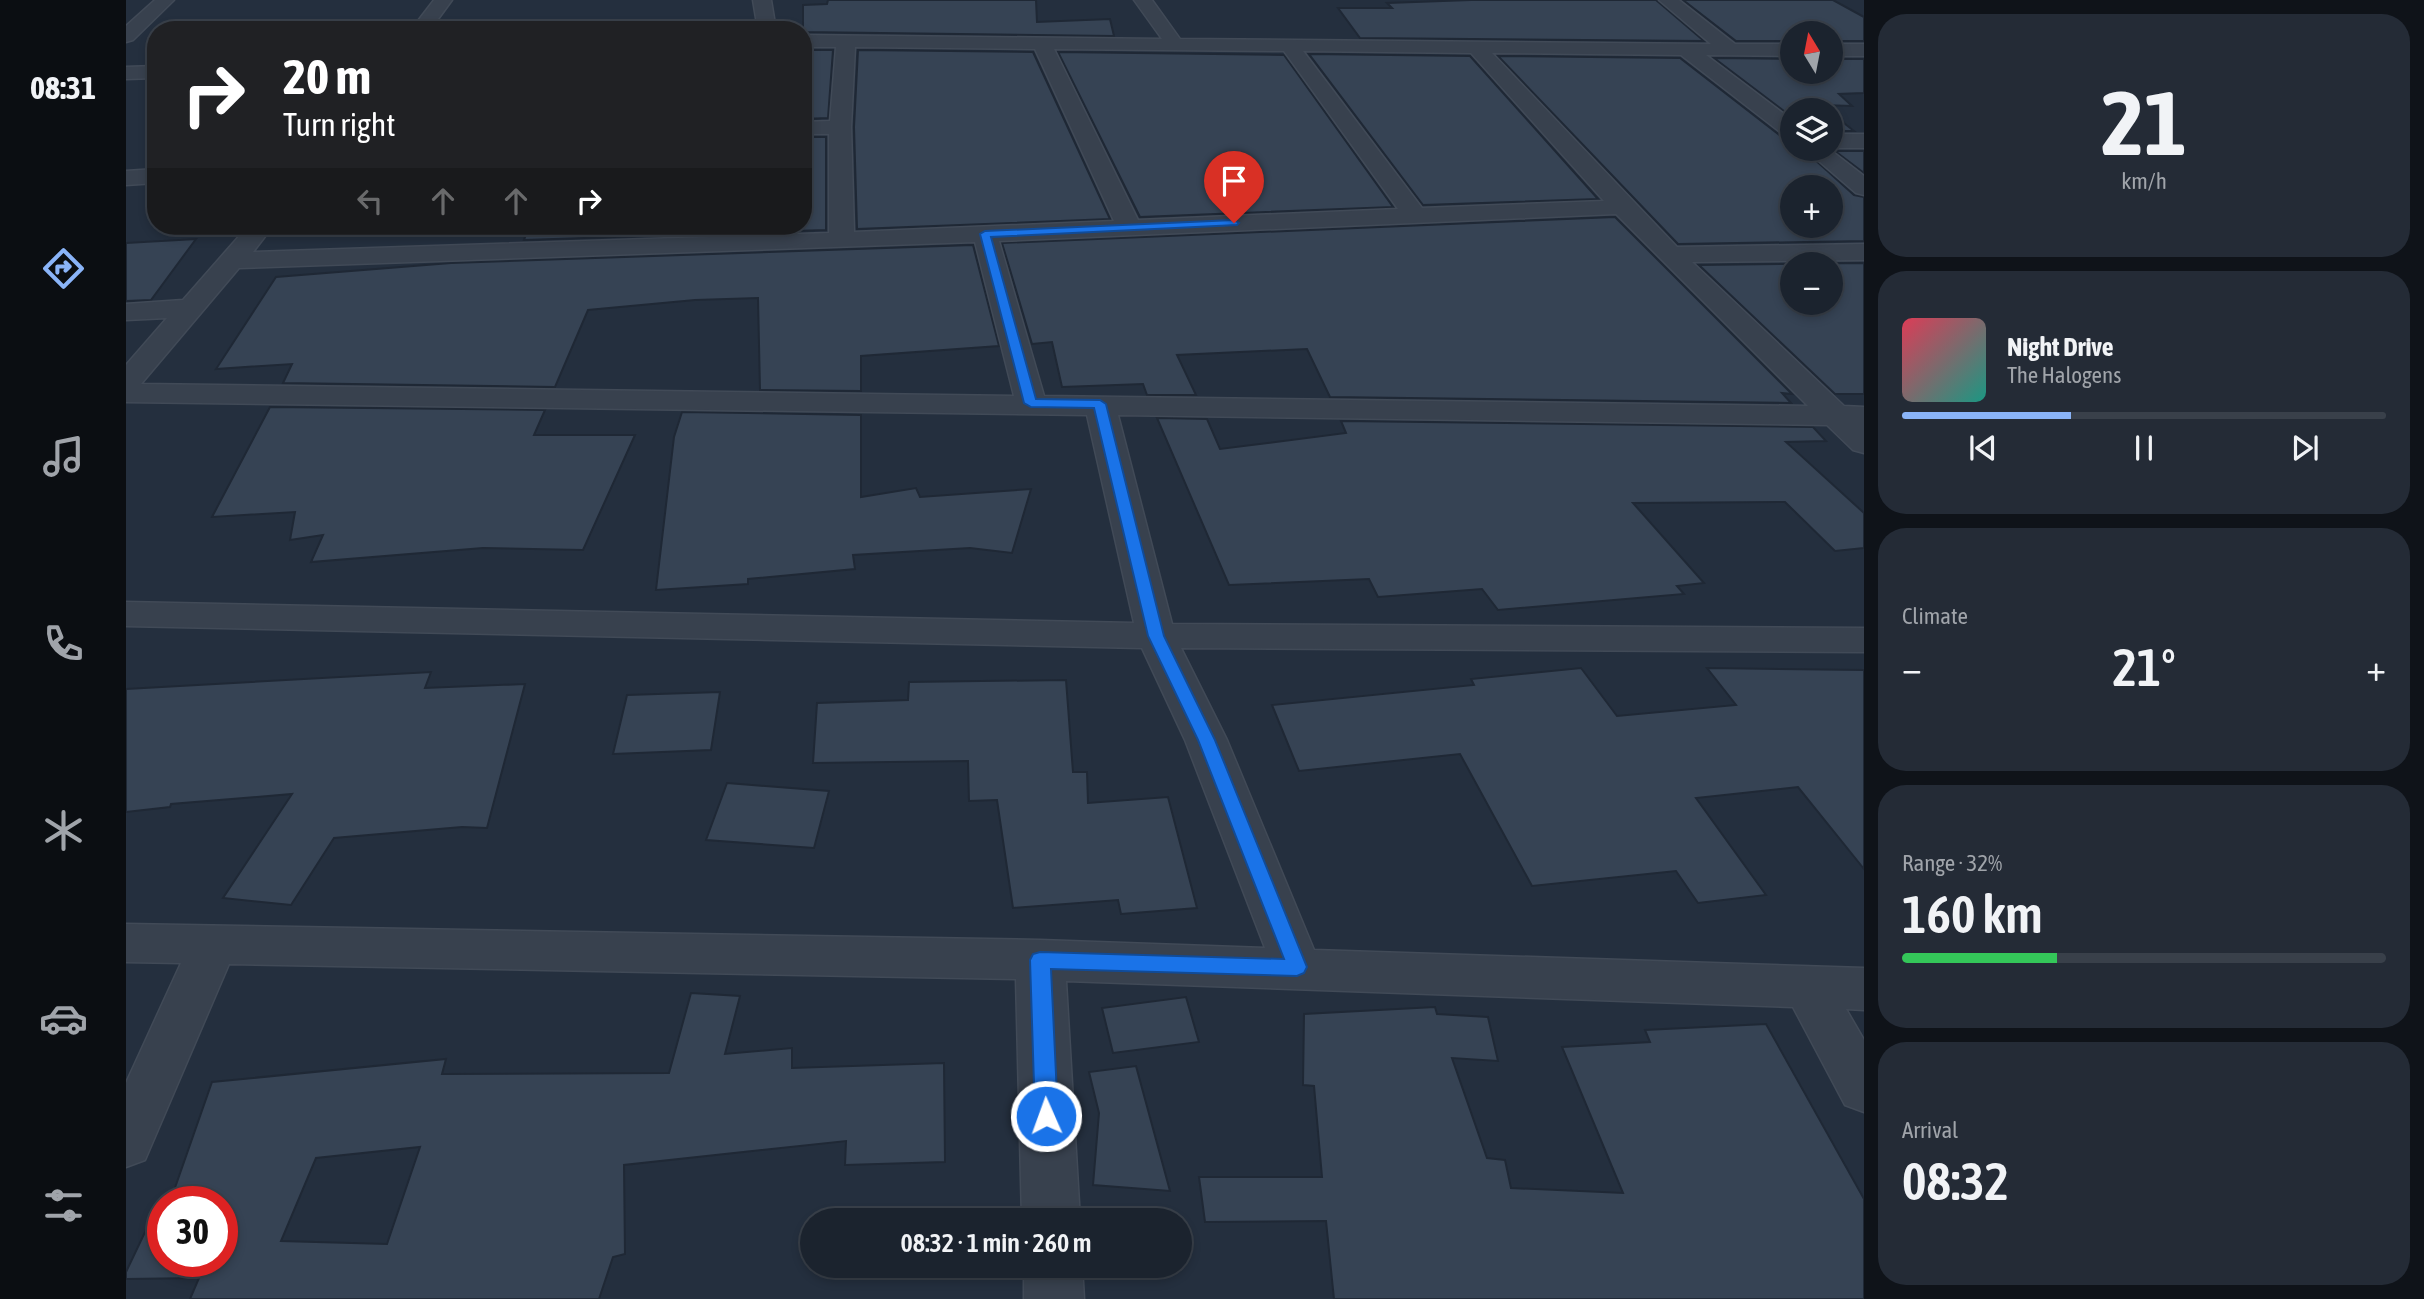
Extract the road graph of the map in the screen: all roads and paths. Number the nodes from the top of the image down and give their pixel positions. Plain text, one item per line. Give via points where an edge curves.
1 (164, 0) edge
2 (443, 0) edge
3 (762, 0) edge
4 (1143, 0) edge
5 (1668, 0) edge
6 (428, 21) edge
7 (766, 21) edge
8 (126, 36) edge
9 (812, 41) edge
10 (846, 41) junction
11 (1042, 43) junction
12 (1174, 43) junction
13 (1289, 45) junction
14 (1476, 47) junction
15 (1686, 49) junction
16 (1731, 50) junction
17 (1780, 50) edge
18 (1843, 50) edge
19 (1864, 50) edge
20 (147, 72) edge
21 (126, 73) edge
22 (1780, 121) edge
23 (840, 127) junction
24 (812, 128) edge
25 (1843, 141) edge
26 (1864, 141) edge
27 (1831, 161) edge
28 (147, 177) edge
29 (126, 178) edge
30 (1864, 188) edge
31 (1622, 207) junction
32 (1415, 215) junction
33 (1130, 228) junction
34 (985, 234) junction
35 (254, 235) edge
36 (842, 240) junction
37 (1864, 252) edge
38 (1672, 255) junction
39 (233, 260) junction
40 (190, 308) junction
41 (126, 312) edge
42 (126, 383) edge
43 (126, 393) edge
44 (1031, 403) junction
45 (1100, 404) junction
46 (1849, 416) edge
47 (1864, 443) edge
48 (126, 614) edge
49 (1156, 636) junction
50 (1864, 640) edge
51 (126, 943) edge
52 (214, 944) junction
53 (1040, 960) junction
54 (1297, 967) junction
55 (1807, 986) junction
56 (1864, 989) edge
57 (1864, 1089) edge
58 (126, 1142) edge
59 (1050, 1208) edge
60 (1053, 1278) edge
61 (1054, 1299) edge

1 - 8 street
2 - 6 street
3 - 7 street
4 - 12 street
5 - 16 street
9 - 10 street
10 - 11 street
10 - 23 street
11 - 12 street
11 - 33 street
12 - 13 street
13 - 14 street
13 - 32 street
14 - 15 street
14 - 31 street
15 - 16 street
15 - 22 street
16 - 17 street
18 - 19 street
20 - 21 street
23 - 24 street
23 - 36 street
25 - 26 street
27 - 30 street
28 - 29 street
31 - 32 street
31 - 38 street
32 - 33 street
33 - 34 street
34 - 36 street
34 - 44 street
35 - 39 street
36 - 39 street
37 - 38 street
38 - 46 street
39 - 40 street
40 - 41 street
40 - 42 street
43 - 44 street
44 - 45 street
45 - 46 street
45 - 49 street
46 - 47 street
48 - 49 street
49 - 50 street
49 - 54 street via 1206,740
51 - 52 street
52 - 53 street
52 - 58 street
53 - 54 street
53 - 59 street
54 - 55 street
55 - 56 street
55 - 57 street
60 - 61 street

